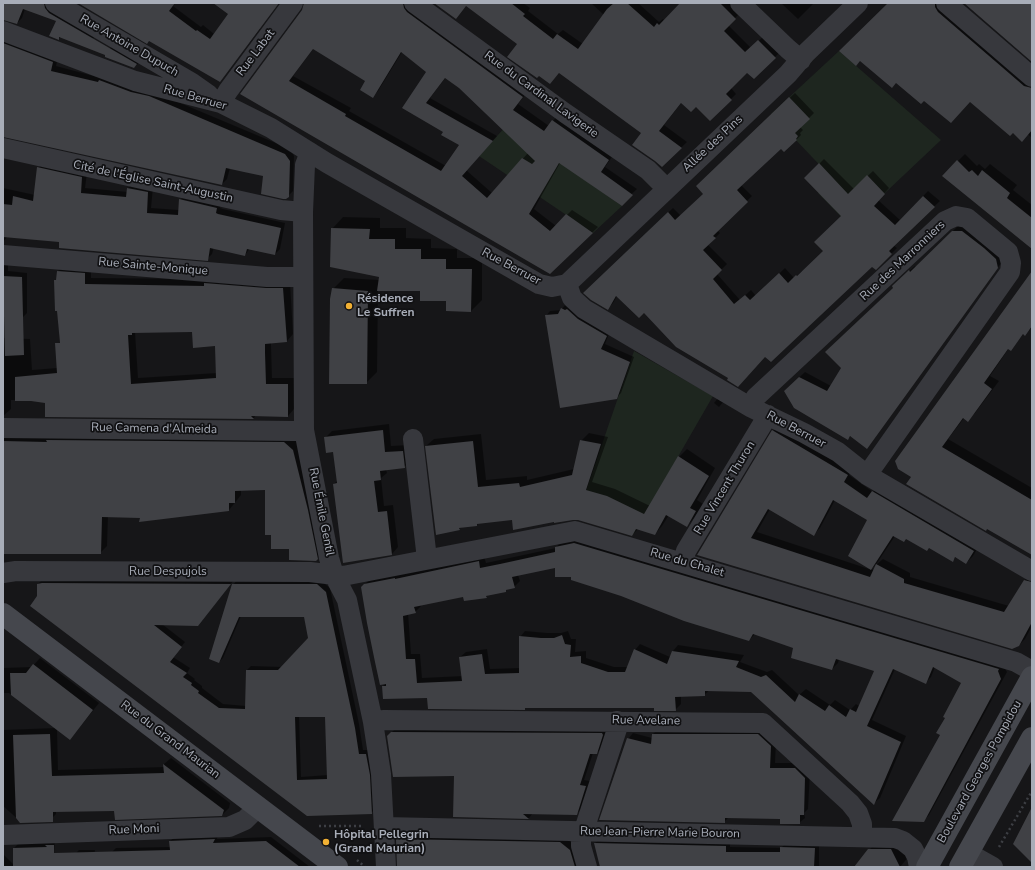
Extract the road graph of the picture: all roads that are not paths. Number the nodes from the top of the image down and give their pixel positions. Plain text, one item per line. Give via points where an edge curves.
1 (55, 3) edge
2 (293, 3) edge
3 (414, 3) edge
4 (740, 3) edge
5 (858, 3) edge
6 (946, 3) edge
7 (3, 31) edge
8 (801, 60) junction
9 (155, 61) junction
10 (1032, 77) edge
11 (147, 84) junction
12 (221, 103) junction
13 (3, 148) edge
14 (310, 152) junction
15 (667, 189) junction
16 (303, 212) junction
17 (3, 255) edge
18 (302, 277) junction
19 (567, 284) junction
20 (750, 407) junction
21 (768, 415) junction
22 (3, 428) edge
23 (304, 430) junction
24 (413, 439) dead end
25 (867, 475) junction
26 (427, 559) junction
27 (683, 562) junction
28 (1032, 571) edge
29 (3, 574) edge
30 (334, 575) junction
31 (4, 617) edge
32 (1032, 671) edge
33 (1032, 677) edge
34 (617, 721) junction
35 (373, 722) junction
36 (1032, 738) edge
37 (257, 806) junction
38 (384, 827) junction
39 (583, 832) junction
40 (3, 835) edge
41 (862, 837) junction
42 (964, 860) edge
43 (991, 866) edge
44 (337, 867) edge
45 (386, 867) edge
46 (587, 867) edge
47 (919, 867) edge
48 (927, 867) edge

1 - 9 street, Rue Antoine Dupuch
2 - 12 street, Rue Labat
3 - 15 street, Rue du Cardinal Lavigerie via 648,170
4 - 8 street
5 - 8 street, Allée des Pins
6 - 10 street
7 - 11 street, Rue Berruer
8 - 15 street, Allée des Pins
9 - 11 street via 158,74
9 - 12 street, Rue Antoine Dupuch
11 - 12 street, Rue Berruer
12 - 14 street, Rue Berruer via 271,128
13 - 16 street, Cité de l'Église Saint-Augustin via 281,210
14 - 16 street, Rue Émile Gentil via 305,165
14 - 19 street, Rue Berruer via 539,284 552,287
15 - 19 street, Allée des Pins
16 - 18 street, Rue Émile Gentil
17 - 18 street, Rue Sainte-Monique via 267,277
18 - 23 street, Rue Émile Gentil
19 - 20 street, Rue Berruer via 572,298 584,309
20 - 21 street, Rue Berruer
20 - 25 street, Rue des Marronniers via 756,397 945,221 956,216 967,218 1008,252 1010,272
21 - 25 street, Rue Berruer via 838,452
21 - 27 street, Rue Vincent Thuron via 686,551
22 - 23 street, Rue Camena d'Almeida
23 - 30 street, Rue Émile Gentil
24 - 26 street
25 - 28 street, Rue Berruer
26 - 27 street, Rue du Chalet via 575,531
26 - 30 street, Rue du Chalet via 343,576
27 - 32 street, Rue du Chalet via 1016,662
29 - 30 street, Rue Despujols via 16,571 302,572
30 - 35 street, Rue Émile Gentil via 347,600
31 - 37 street, Rue du Grand Maurian
33 - 48 street, Boulevard Georges Pompidou
34 - 35 street, Rue Avelane
34 - 39 street via 617,729
34 - 41 street, Rue Avelane via 763,723 850,803 862,824
35 - 38 street, Rue Émile Gentil via 381,774
36 - 42 street
37 - 40 street, Rue Moni via 245,820 229,827
37 - 44 street, Rue du Grand Maurian
38 - 39 street, Rue Jean-Pierre Marie Bouron
38 - 45 street, Rue Émile Gentil
39 - 41 street, Rue Jean-Pierre Marie Bouron
39 - 46 street via 581,846
41 - 47 street, Rue Jean-Pierre Marie Bouron via 895,838 903,841 913,849
42 - 43 street

